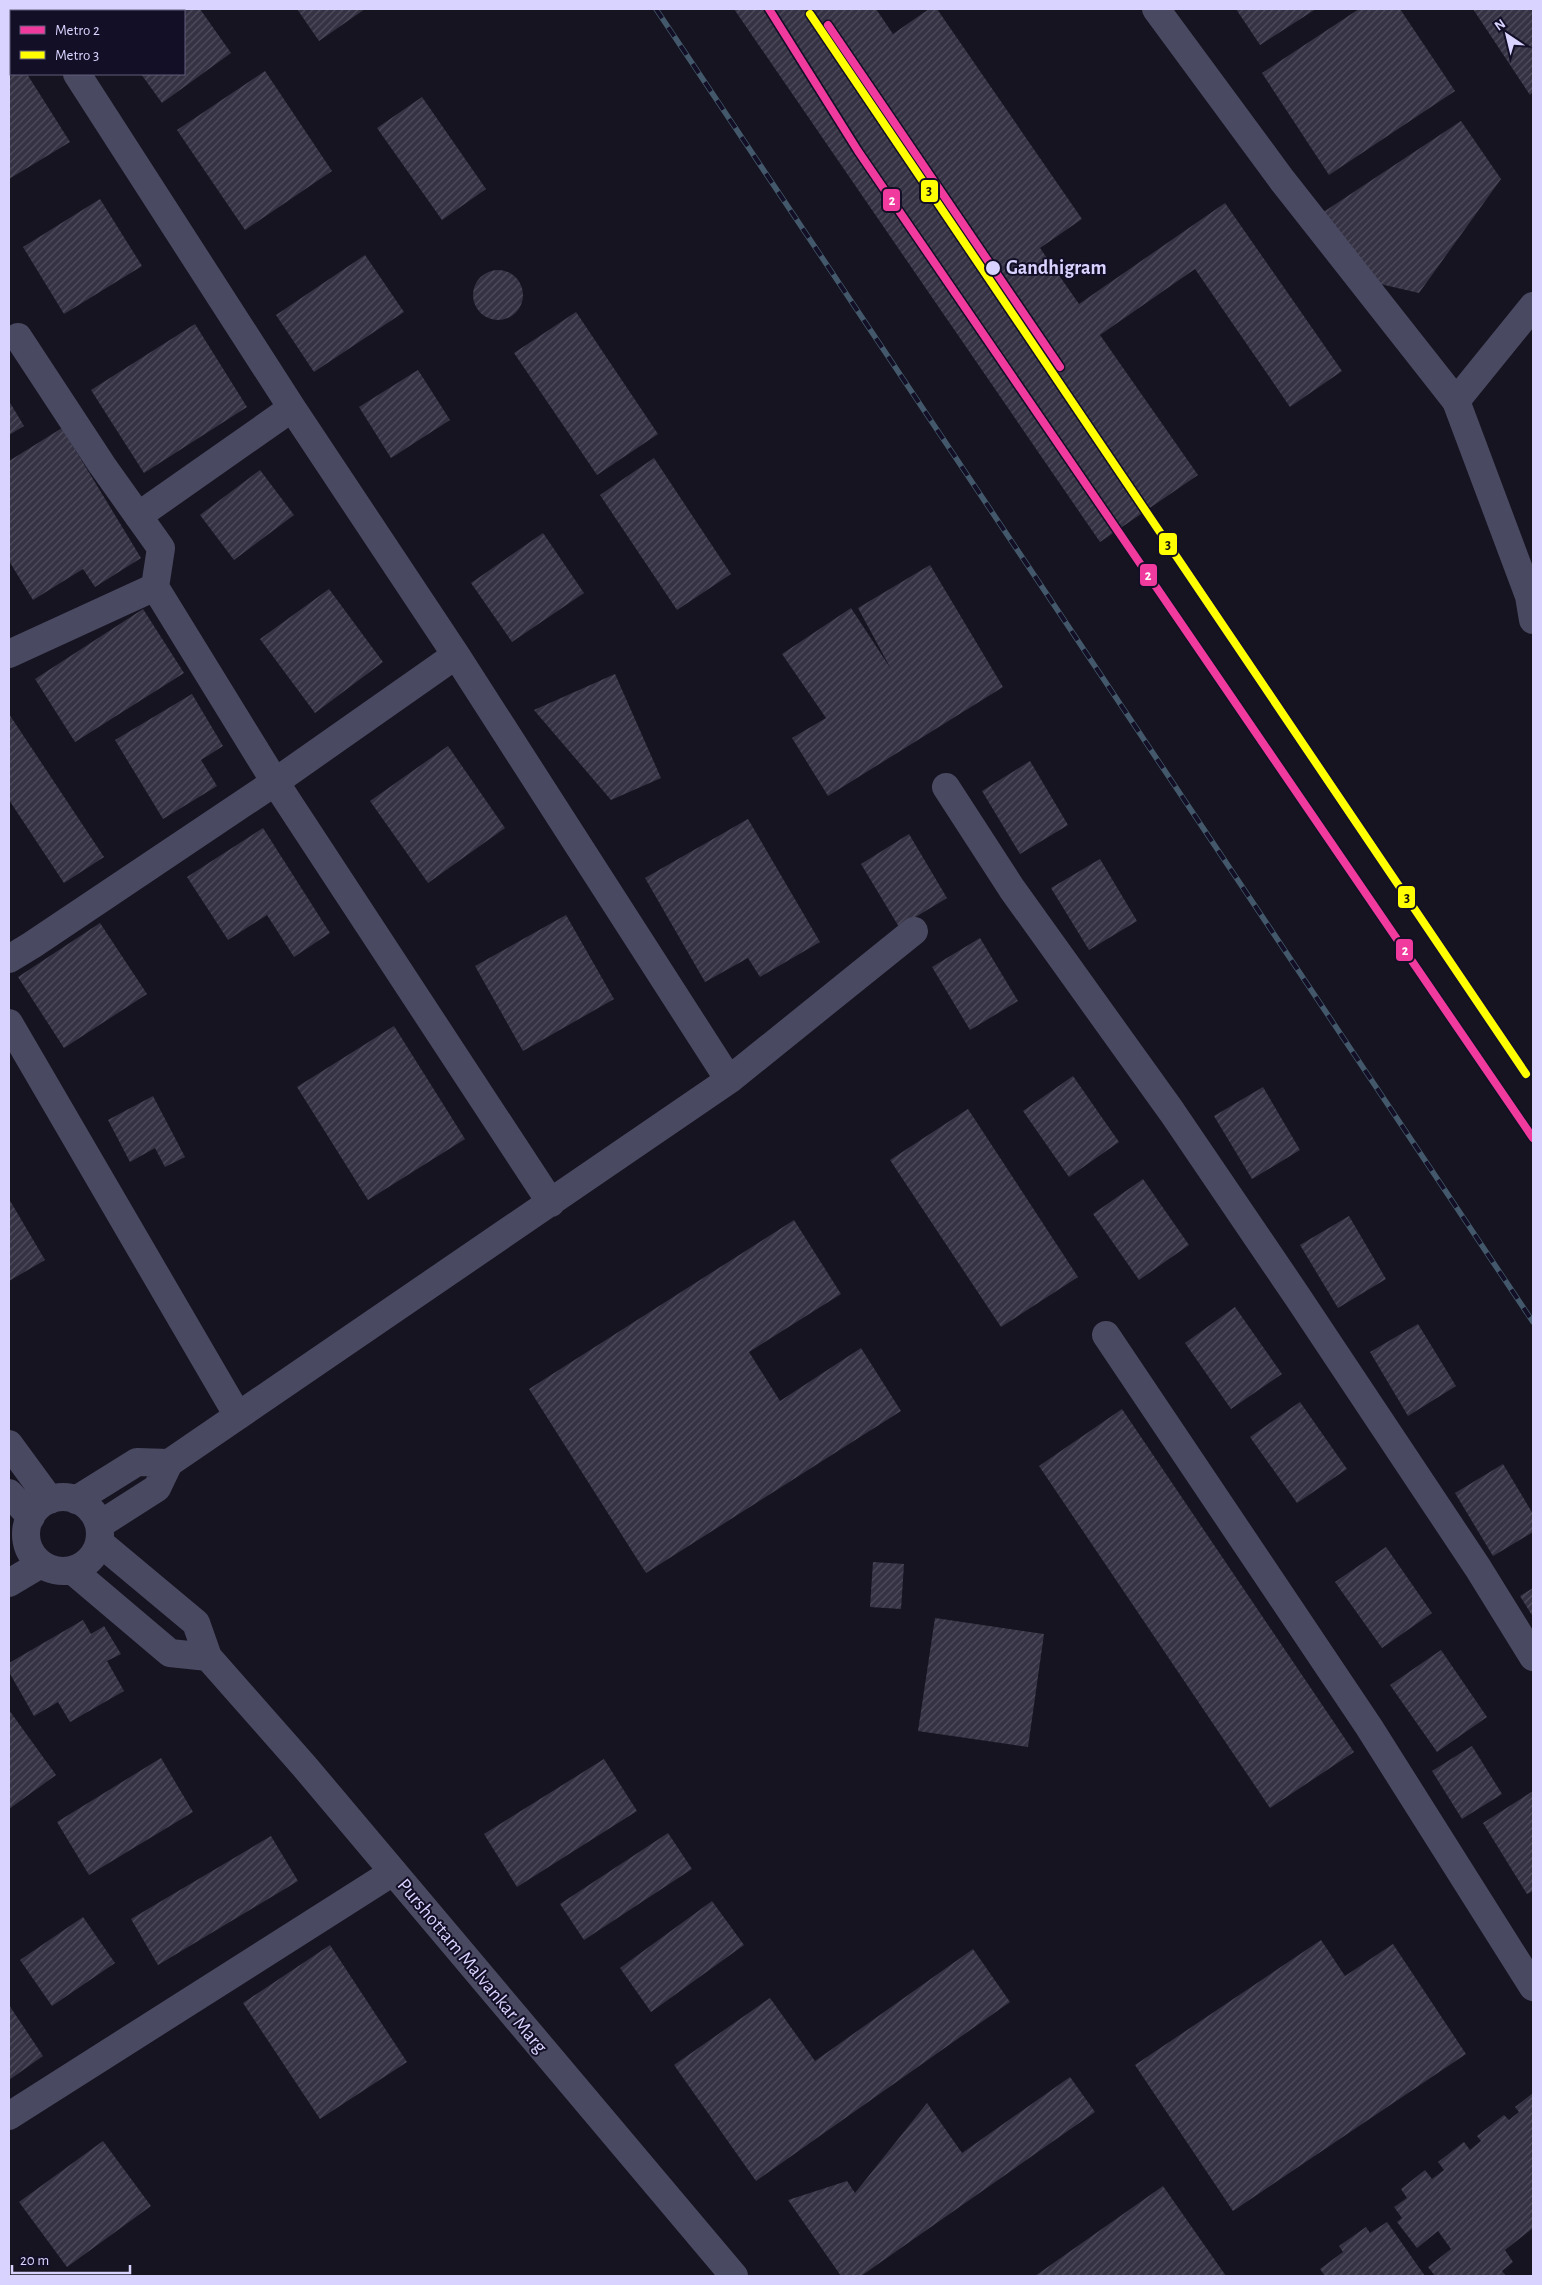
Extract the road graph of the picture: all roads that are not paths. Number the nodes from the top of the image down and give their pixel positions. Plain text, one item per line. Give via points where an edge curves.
1 (1156, 9) edge
2 (78, 75) edge
3 (1533, 306) edge
4 (18, 337) dead end
5 (1456, 401) junction
6 (292, 408) junction
7 (138, 516) junction
8 (155, 586) junction
9 (1533, 620) edge
10 (10, 650) edge
11 (456, 655) junction
12 (275, 782) junction
13 (946, 787) dead end
14 (914, 931) dead end
15 (9, 959) edge
16 (9, 1023) edge
17 (728, 1080) junction
18 (551, 1203) junction
19 (1106, 1335) dead end
20 (238, 1416) junction
21 (9, 1444) edge
22 (169, 1463) junction
23 (9, 1493) edge
24 (39, 1519) edge
25 (99, 1533) junction
26 (41, 1564) junction
27 (72, 1570) junction
28 (9, 1583) edge
29 (1533, 1657) edge
30 (208, 1658) junction
31 (393, 1872) junction
32 (1533, 1987) edge
33 (9, 2116) edge
34 (734, 2276) edge

1 - 5 street via 1282,180
2 - 6 street
3 - 5 street
4 - 7 street
5 - 9 street via 1529,596
6 - 7 street
6 - 11 street
7 - 8 street via 162,548
8 - 10 street
8 - 12 street
11 - 12 street
11 - 17 street
12 - 15 street
12 - 18 street
13 - 29 street via 1012,889 1172,1112 1297,1296 1478,1568
14 - 17 street
16 - 20 street
17 - 18 street
18 - 20 street
19 - 32 street via 1369,1726
20 - 22 street
21 - 24 street
22 - 24 street via 137,1462
22 - 25 street via 157,1488
23 - 24 street
24 - 25 street via 91,1510
24 - 26 street via 28,1544
25 - 27 street via 90,1560
25 - 30 street via 196,1624
26 - 27 street via 50,1569
26 - 28 street
27 - 30 street via 170,1653
30 - 31 street, Purshottam Malvankar Marg
31 - 33 street
31 - 34 street, Purshottam Malvankar Marg

